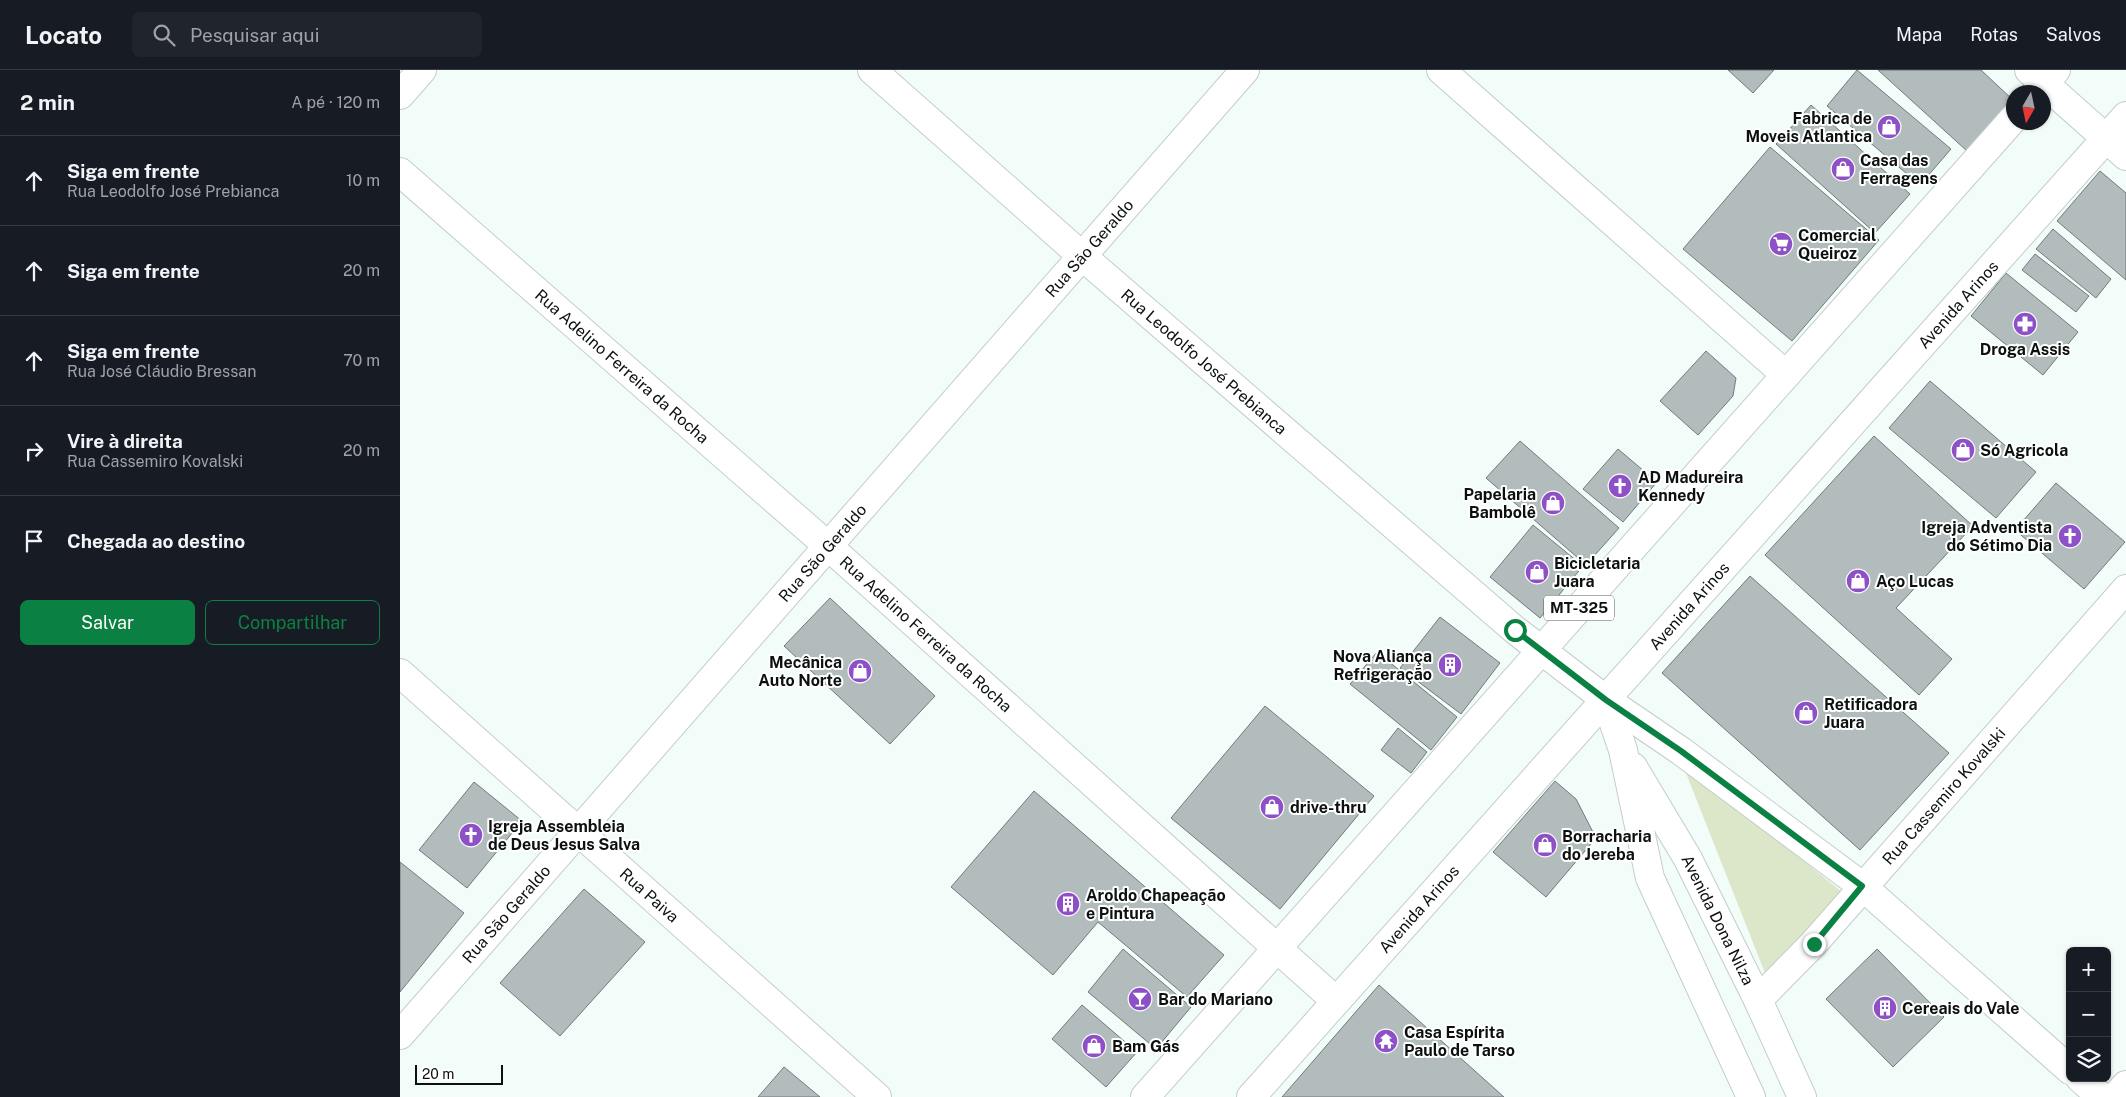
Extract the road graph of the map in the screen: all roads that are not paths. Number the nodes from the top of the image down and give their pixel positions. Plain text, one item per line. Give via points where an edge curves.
1 (422, 70) edge
2 (872, 70) edge
3 (1245, 70) edge
4 (1442, 70) edge
5 (2041, 79) edge
6 (400, 95) edge
7 (2126, 116) edge
8 (2006, 127) edge
9 (2106, 139) junction
10 (2126, 156) edge
11 (400, 172) edge
12 (1082, 256) junction
13 (1786, 375) junction
14 (828, 546) junction
15 (2126, 589) edge
16 (1542, 649) junction
17 (400, 673) edge
18 (1606, 700) junction
19 (1623, 750) junction
20 (578, 832) junction
21 (1688, 858) junction
22 (1650, 878) junction
23 (1862, 886) junction
24 (1277, 948) junction
25 (1758, 1000) junction
26 (1336, 1002) junction
27 (400, 1035) edge
28 (2066, 1066) edge
29 (2084, 1082) edge
30 (2126, 1085) edge
31 (877, 1097) edge
32 (1145, 1097) edge
33 (1251, 1097) edge
34 (1751, 1097) edge
35 (1802, 1097) edge
36 (2101, 1097) edge
37 (2115, 1097) edge

1 - 6 street
2 - 12 street, Rua Leodolfo José Prebianca
3 - 12 street, Rua São Geraldo
4 - 13 street
5 - 9 street
7 - 9 street, Avenida Arinos
8 - 13 street, MT-325
9 - 10 street
9 - 18 street, Avenida Arinos
11 - 14 street, Rua Adelino Ferreira da Rocha
12 - 14 street, Rua São Geraldo
12 - 16 street, Rua Leodolfo José Prebianca via 1515,630
13 - 16 street, MT-325
14 - 20 street, Rua São Geraldo
14 - 24 street, Rua Adelino Ferreira da Rocha
15 - 23 street, Rua Cassemiro Kovalski
16 - 18 street, Rua Leodolfo José Prebianca
16 - 24 street, MT-325
17 - 20 street, Rua Paiva
18 - 19 street, Avenida Dona Nilza
18 - 23 street, Rua Leodolfo José Prebianca via 1681,751
18 - 26 street, Avenida Arinos
19 - 21 street, Avenida Dona Nilza
19 - 22 street, Avenida Dona Nilza
20 - 27 street, Rua São Geraldo
20 - 31 street, Rua Paiva
21 - 22 street
21 - 25 street, Avenida Dona Nilza
22 - 34 street, Avenida Dona Nilza
23 - 25 street, Rua Cassemiro Kovalski via 1814,944
23 - 28 street, Rua Leodolfo José Prebianca
24 - 26 street, Rua Adelino Ferreira da Rocha
24 - 32 street, MT-325
25 - 35 street, Avenida Dona Nilza
26 - 33 street, Avenida Arinos
29 - 36 street
30 - 37 street

